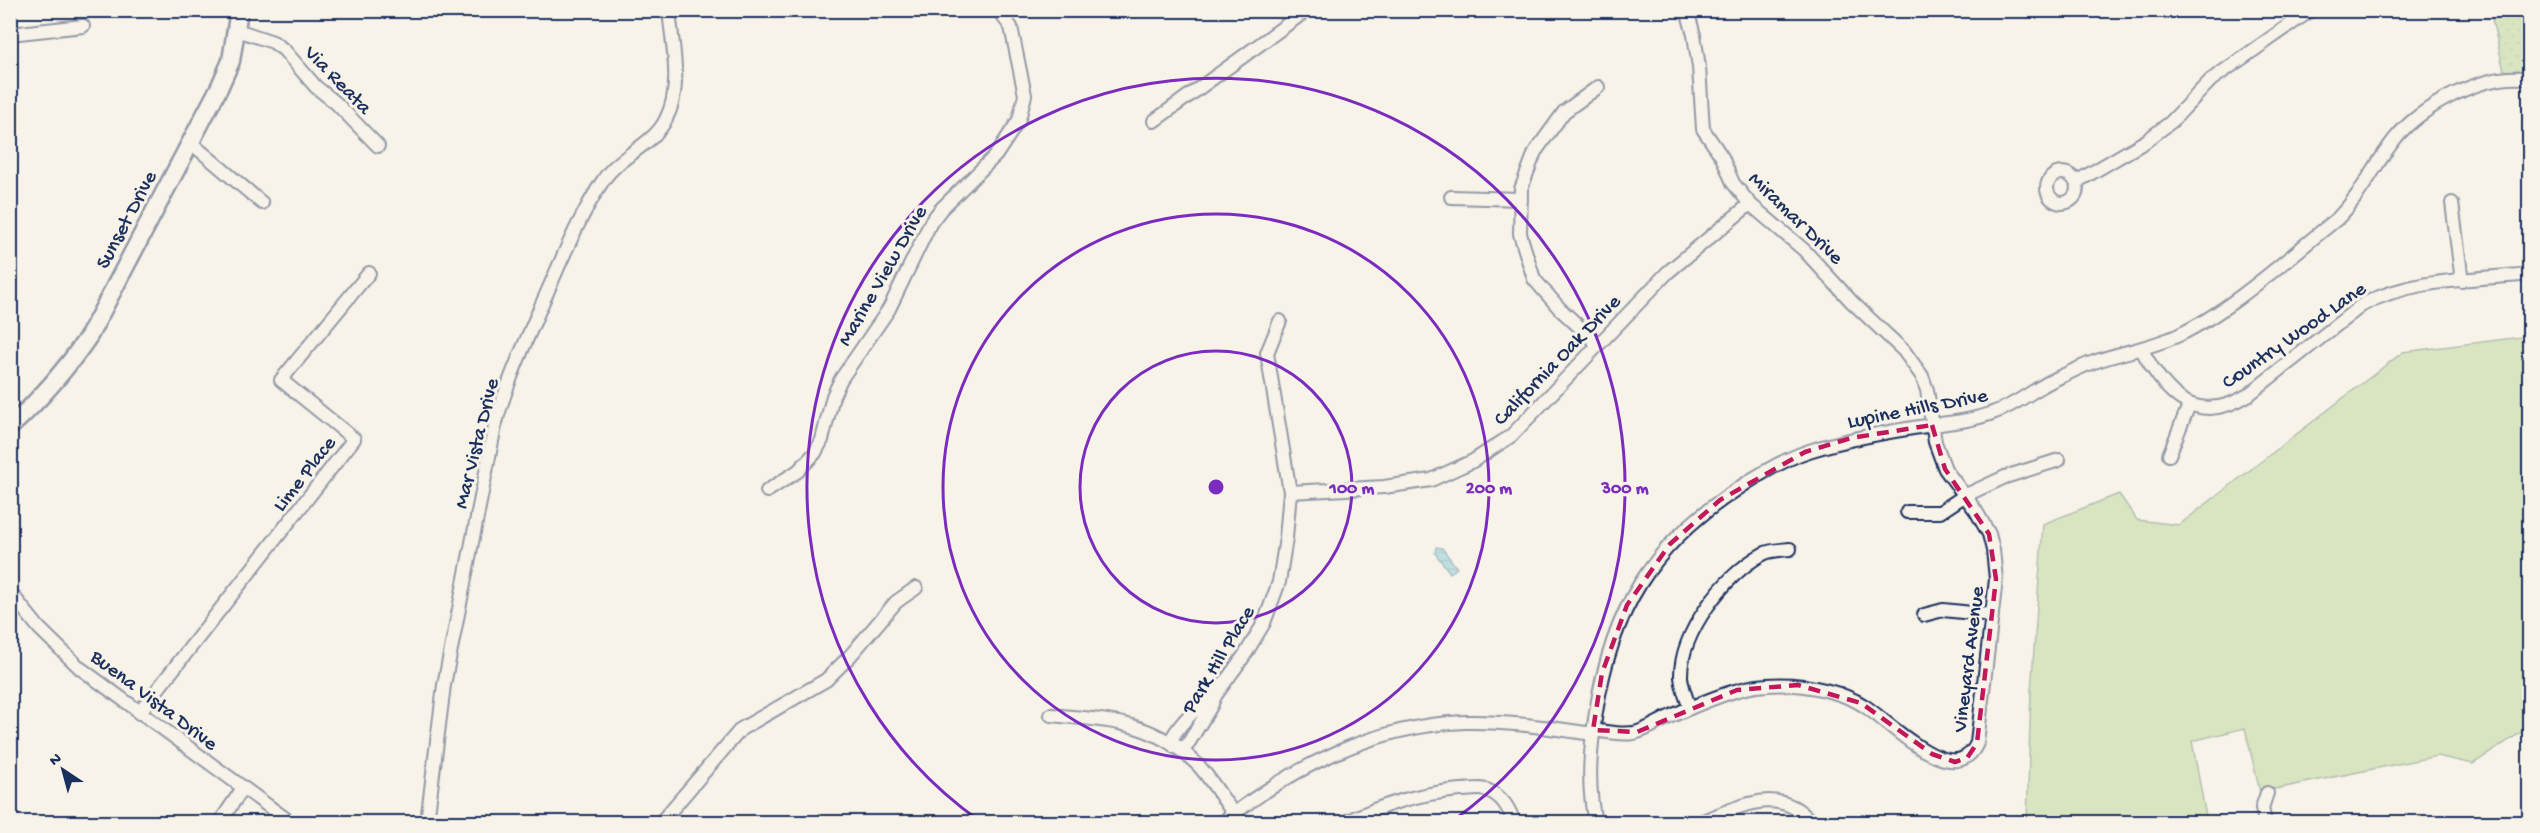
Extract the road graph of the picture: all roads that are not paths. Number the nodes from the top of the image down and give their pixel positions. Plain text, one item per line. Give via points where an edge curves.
1 (239, 10) edge
2 (669, 10) edge
3 (998, 10) edge
4 (1307, 10) edge
5 (1687, 10) edge
6 (2311, 10) edge
7 (82, 26) dead end
8 (237, 30) junction
9 (10, 34) edge
10 (2529, 79) edge
11 (1598, 87) dead end
12 (1154, 121) dead end
13 (190, 142) junction
14 (378, 147) dead end
15 (2076, 182) dead end
16 (1451, 197) dead end
17 (1521, 199) junction
18 (262, 203) dead end
19 (2452, 203) dead end
20 (1750, 204) junction
21 (369, 273) dead end
22 (2529, 274) edge
23 (2462, 281) junction
24 (1280, 321) dead end
25 (1598, 345) junction
26 (2142, 350) junction
27 (2189, 405) junction
28 (1932, 425) junction
29 (10, 427) edge
30 (2169, 455) dead end
31 (2059, 460) dead end
32 (767, 490) dead end
33 (1290, 492) junction
34 (1964, 496) junction
35 (1907, 512) dead end
36 (1790, 549) dead end
37 (916, 588) dead end
38 (10, 592) edge
39 (1924, 615) dead end
40 (1992, 615) junction
41 (1215, 696) junction
42 (1690, 708) junction
43 (139, 713) junction
44 (1051, 715) dead end
45 (1593, 732) junction
46 (1174, 742) junction
47 (243, 788) junction
48 (2267, 794) dead end
49 (1234, 814) junction
50 (220, 822) edge
51 (290, 822) edge
52 (427, 822) edge
53 (661, 822) edge
54 (1223, 822) edge
55 (1345, 822) edge
56 (1514, 822) edge
57 (1595, 822) edge
58 (1700, 822) edge
59 (1811, 822) edge
60 (2265, 822) edge

1 - 8 main road, Sunset Drive
2 - 52 street, Mar Vista Drive via 675,83 666,119 659,130 605,178 564,254 504,392 444,685
3 - 32 street, Marine View Drive via 1011,27 1025,95 1019,120 996,155 931,222 889,309 841,379 815,453 798,471
4 - 12 street
5 - 20 street, Miramar Drive via 1699,67 1703,129 1733,183
6 - 15 street via 2211,80 2171,122 2146,141
7 - 9 street
8 - 13 main road, Sunset Drive via 231,61
8 - 14 street, Via Reata via 273,42 284,50
10 - 26 street, Lupine Hills Drive via 2508,78 2470,87 2436,104 2394,140 2364,187 2337,219 2221,310
11 - 17 street via 1564,112 1535,152
13 - 18 street
13 - 29 main road, Sunset Drive via 89,336 58,380
16 - 17 street
17 - 25 street via 1520,234 1534,279
19 - 23 street
20 - 25 street, California Oak Drive via 1668,272
20 - 28 street, Miramar Drive via 1804,250 1904,351 1922,376
21 - 43 street, Lime Place via 281,380 354,439
22 - 23 street, Country Wood Lane
23 - 27 street, Country Wood Lane via 2407,287 2376,297 2236,402 2212,409
24 - 33 street, Park Hill Place via 1267,353
25 - 33 street, California Oak Drive via 1511,436 1473,461 1431,480
26 - 27 street via 2169,392
26 - 28 street, Lupine Hills Drive via 2084,366 1996,412
27 - 30 street
28 - 34 street, Vineyard Avenue via 1945,469
28 - 45 street, Lupine Hills Drive via 1851,438 1806,452 1759,475 1692,522 1670,544 1627,605 1602,673
31 - 34 street via 2005,477
33 - 41 street, Park Hill Place via 1279,582 1264,623
34 - 35 street via 1940,512
34 - 40 street, Vineyard Avenue via 1989,534 1993,550 1996,579
36 - 42 street via 1764,553 1747,566 1717,593 1700,618 1684,654 1681,676
37 - 53 street via 896,602 826,680 741,729
38 - 43 street, Buena Vista Drive via 39,628 80,668
39 - 40 street via 1943,610
40 - 42 street, Vineyard Avenue via 1977,743 1973,753 1955,762 1908,741 1861,703 1826,690 1767,685 1737,690
41 - 46 street via 1179,726
41 - 46 street, Park Hill Place via 1186,747
42 - 45 street, Vineyard Avenue via 1637,732
43 - 47 street, Buena Vista Drive
44 - 46 street via 1124,723
45 - 49 street, Vineyard Avenue via 1464,722 1422,727 1355,744 1314,762
45 - 57 street, Lupine Hills Drive via 1589,792
46 - 49 street via 1199,766
47 - 50 street
47 - 51 street, Buena Vista Drive
48 - 60 street via 2262,808
49 - 54 street, Vineyard Avenue
55 - 56 street via 1431,792 1484,789 1501,799
58 - 59 street via 1767,800 1791,806

